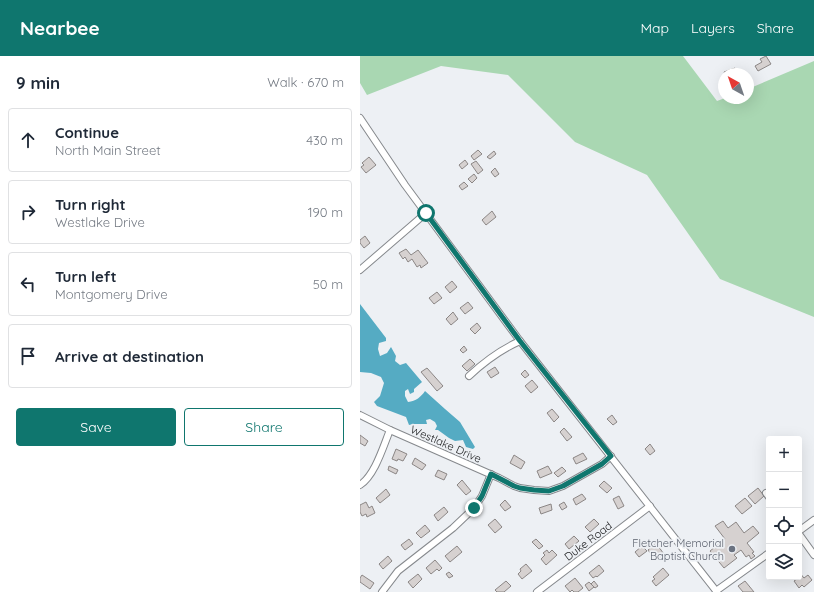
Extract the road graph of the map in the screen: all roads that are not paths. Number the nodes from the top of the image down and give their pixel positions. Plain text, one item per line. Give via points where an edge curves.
1 (360, 118) edge
2 (426, 213) junction
3 (360, 270) edge
4 (520, 341) junction
5 (469, 376) dead end
6 (360, 415) edge
7 (390, 430) junction
8 (611, 456) junction
9 (491, 474) junction
10 (360, 485) edge
11 (650, 506) junction
12 (814, 520) edge
13 (802, 529) edge
14 (802, 538) edge
15 (766, 555) edge
16 (814, 555) edge
17 (382, 592) edge
18 (539, 592) edge
19 (716, 592) edge

1 - 2 street
2 - 3 street
2 - 4 street
4 - 5 street via 482,364
4 - 8 street
6 - 7 street, Westlake Drive
7 - 9 street, Westlake Drive
7 - 10 street via 373,470
8 - 9 street, Westlake Drive via 602,464 549,491 520,488
8 - 11 street
9 - 17 street via 474,508 398,571
11 - 18 street, Duke Road
11 - 19 street
12 - 13 street
14 - 16 street
15 - 19 street

